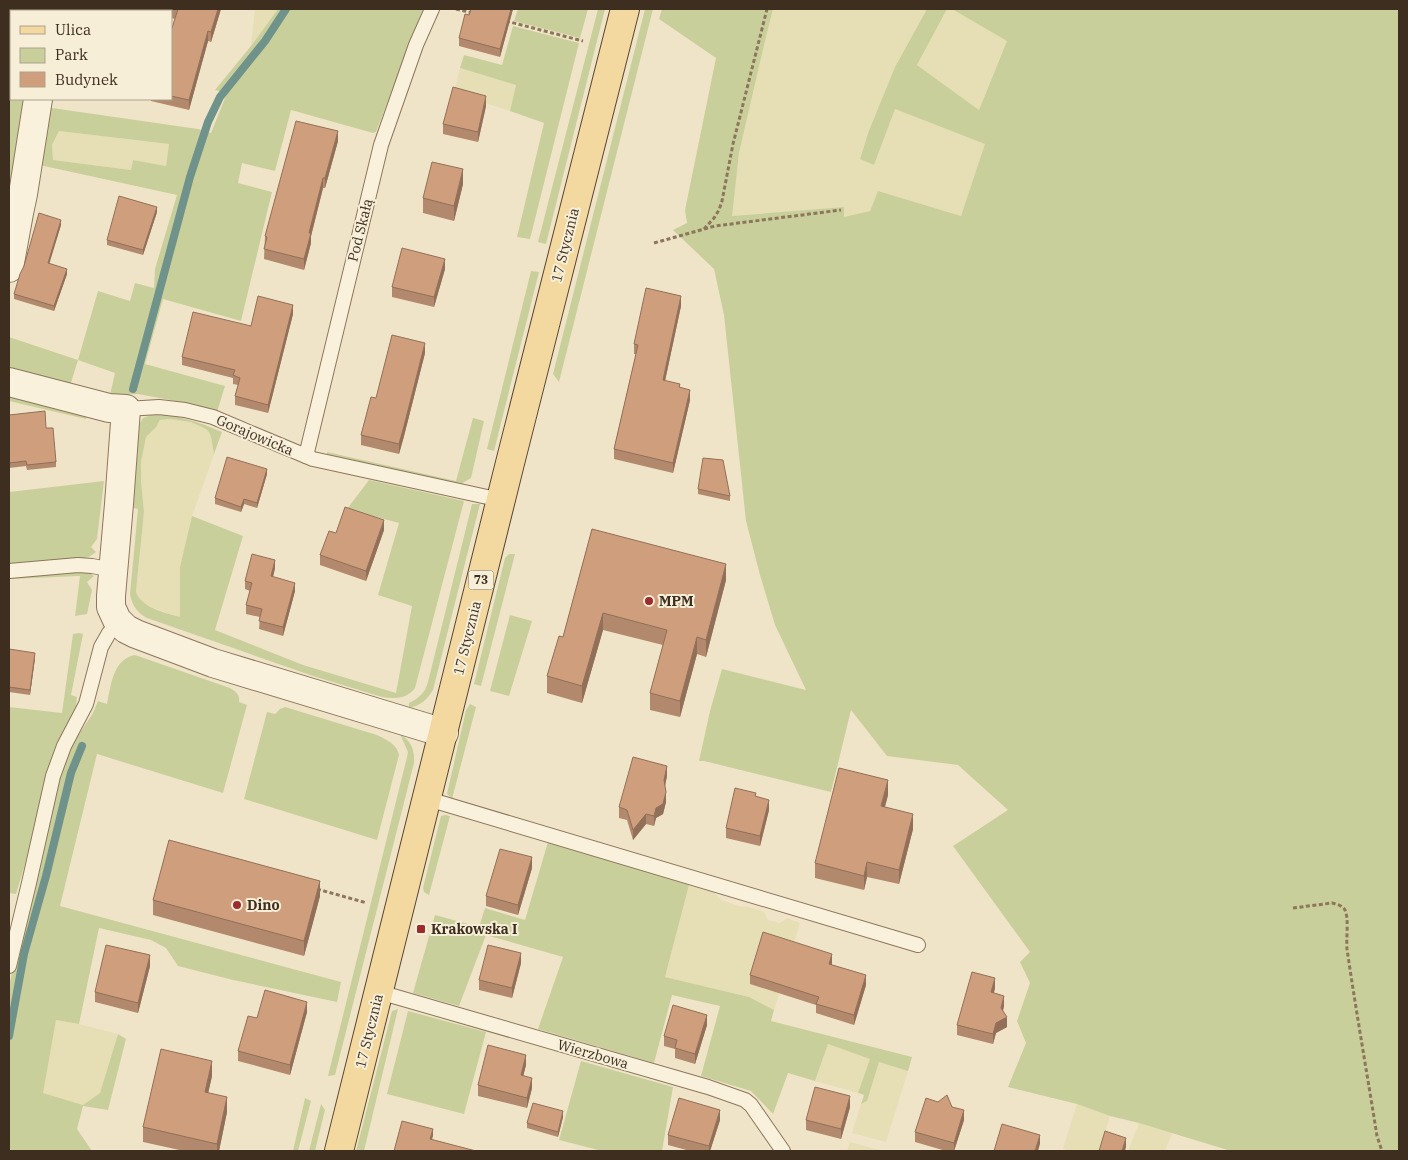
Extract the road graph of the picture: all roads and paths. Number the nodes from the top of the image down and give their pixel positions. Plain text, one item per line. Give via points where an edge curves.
1 (432, 9) edge
2 (456, 9) edge
3 (625, 9) edge
4 (768, 9) edge
5 (474, 13) edge
6 (501, 20) edge
7 (583, 41) dead end
8 (38, 100) edge
9 (841, 210) dead end
10 (704, 229) junction
11 (654, 243) dead end
12 (9, 268) edge
13 (9, 382) edge
14 (126, 409) junction
15 (306, 456) junction
16 (501, 500) junction
17 (114, 570) junction
18 (9, 571) edge
19 (119, 623) junction
20 (444, 734) junction
21 (428, 799) junction
22 (314, 888) edge
23 (367, 903) dead end
24 (1293, 908) dead end
25 (918, 946) dead end
26 (9, 966) edge
27 (379, 992) junction
28 (339, 1151) edge
29 (783, 1151) edge
30 (1382, 1151) edge

1 - 15 lane, Pod Skałą via 381,145
2 - 5 path
3 - 16 main road, 17 Stycznia / 73
4 - 10 path via 733,144 722,201
6 - 7 path
8 - 12 street
9 - 10 path
10 - 11 path
13 - 14 street, Gorajowicka via 109,408
14 - 15 lane, Gorajowicka via 159,407 213,417
14 - 17 street
15 - 16 lane, Gorajowicka
16 - 20 main road, 17 Stycznia / 73
17 - 18 lane via 78,565
17 - 19 street via 111,607
19 - 20 street via 136,634 214,663
19 - 26 lane via 101,647 86,704 52,776
20 - 21 main road, 17 Stycznia / 73
21 - 25 lane
21 - 27 main road, 17 Stycznia / 73
22 - 23 path
24 - 30 path via 1332,902 1345,910 1346,944 1359,1029
27 - 28 main road, 17 Stycznia / 73
27 - 29 lane, Wierzbowa via 744,1100 756,1111

